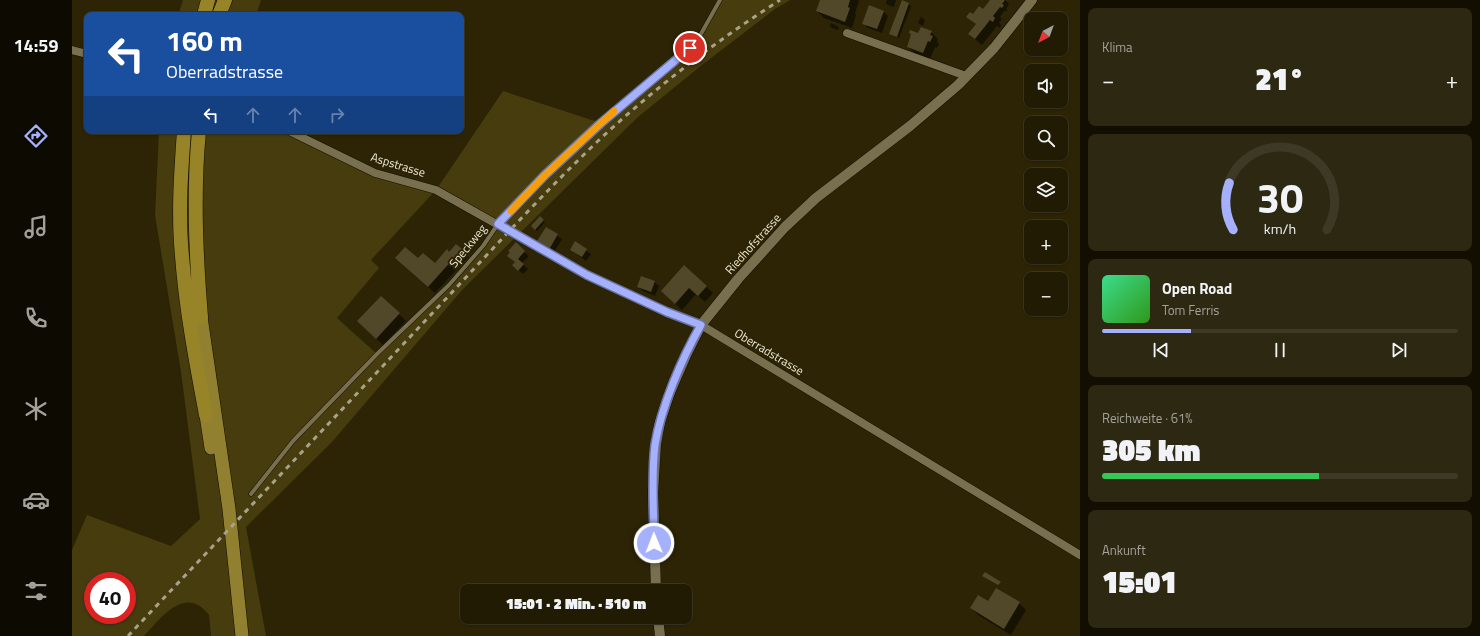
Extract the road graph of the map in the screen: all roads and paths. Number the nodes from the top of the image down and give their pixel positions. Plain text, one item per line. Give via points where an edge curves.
1 (201, 0) edge
2 (208, 0) edge
3 (221, 0) edge
4 (225, 0) edge
5 (720, 0) edge
6 (1032, 0) edge
7 (199, 12) edge
8 (205, 12) edge
9 (219, 12) edge
10 (220, 12) edge
11 (847, 33) dead end
12 (72, 50) edge
13 (84, 53) edge
14 (966, 76) junction
15 (184, 134) edge
16 (199, 134) edge
17 (295, 134) edge
18 (436, 190) joint
19 (498, 224) junction
20 (202, 317) joint
21 (701, 325) junction
22 (206, 415) joint
23 (251, 494) dead end
24 (1080, 555) edge
25 (656, 584) edge
26 (659, 624) edge
27 (237, 636) edge
28 (242, 636) edge
29 (660, 636) edge

1 - 7 highway
2 - 8 highway
3 - 9 highway
4 - 10 highway
5 - 19 lane, Speckweg via 700,36 690,48 601,123 545,175
6 - 14 street, Riedhofstrasse via 994,48
11 - 14 street
12 - 13 street
14 - 21 street, Riedhofstrasse via 910,126 797,215 758,256
15 - 22 highway via 181,188 182,255 188,309
16 - 20 highway via 195,210
17 - 18 street, Aspstrasse via 375,172
18 - 19 street, Oberradstrasse
19 - 21 street, Oberradstrasse via 587,275
19 - 23 lane, Speckweg via 483,246 449,284 293,441
20 - 28 highway via 229,509
21 - 24 street, Oberradstrasse
21 - 25 street, Riedhofstrasse via 668,397 656,444 653,493
22 - 27 highway via 222,510
26 - 29 street

